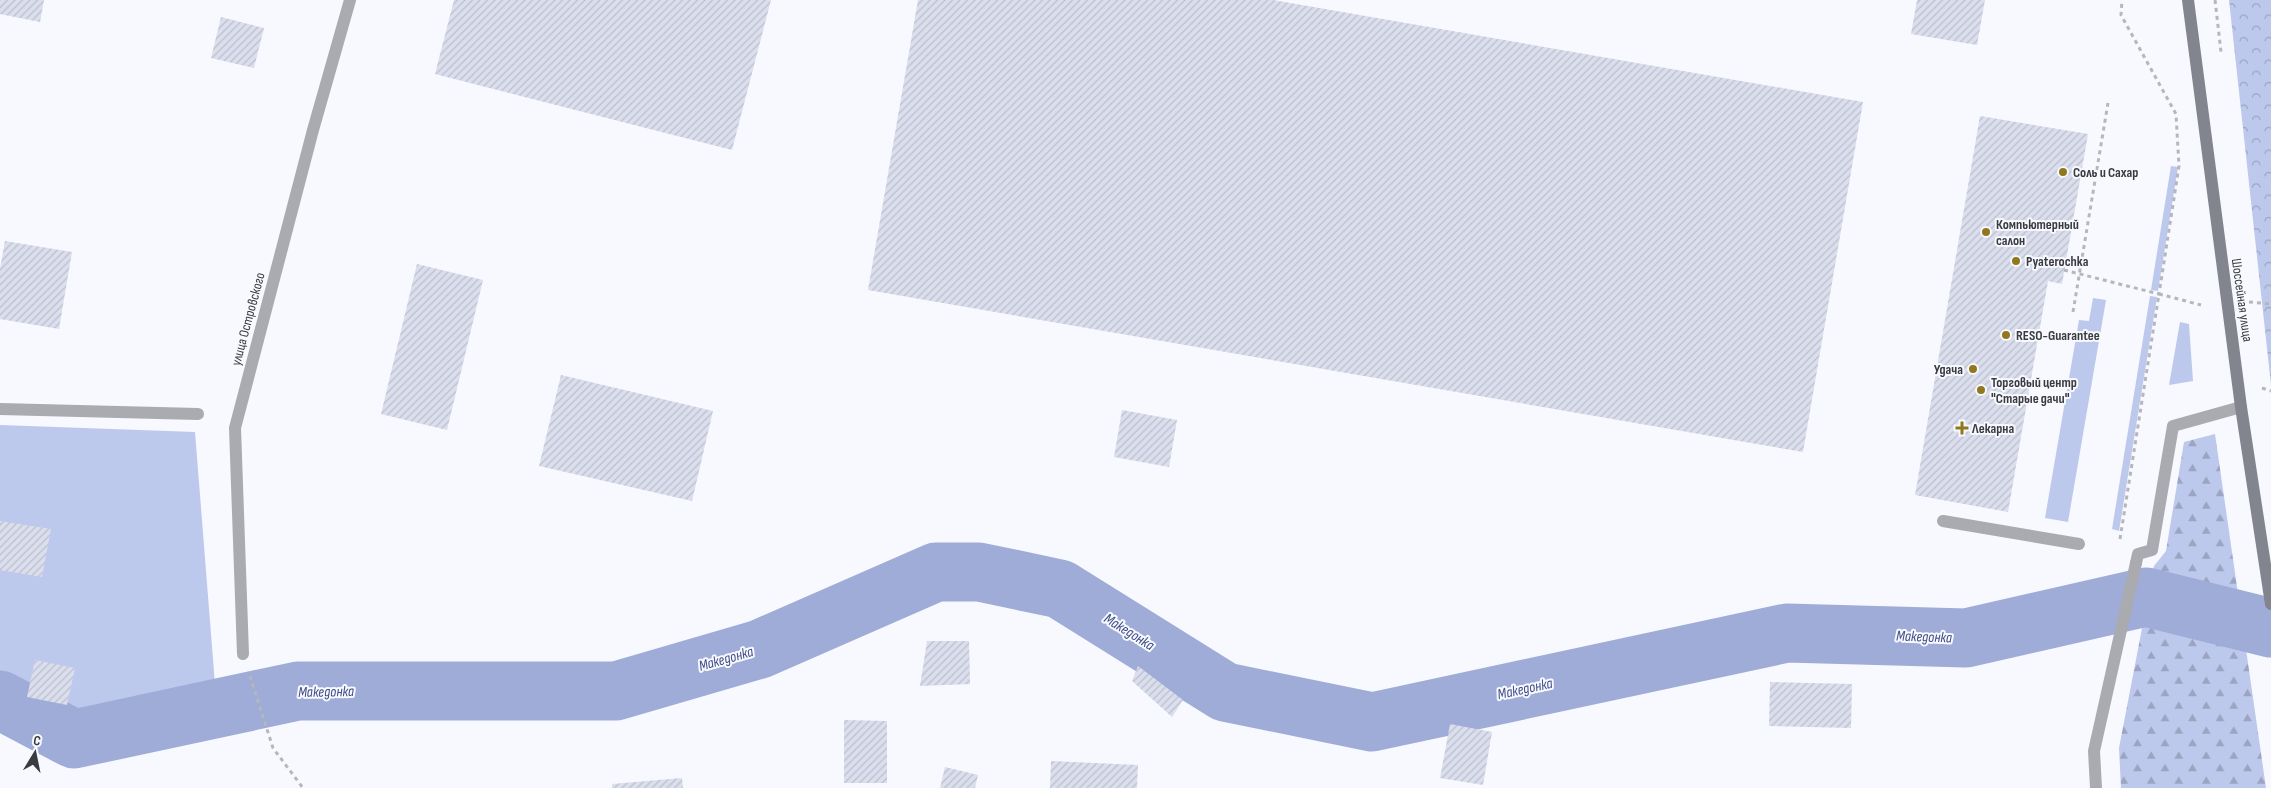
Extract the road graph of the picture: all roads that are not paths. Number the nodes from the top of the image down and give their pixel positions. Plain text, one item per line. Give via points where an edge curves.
1 (350, 0) edge
2 (2188, 0) edge
3 (2241, 407) junction
4 (0, 409) edge
5 (198, 414) dead end
6 (1943, 521) dead end
7 (2079, 544) dead end
8 (2271, 604) edge
9 (244, 654) road end
10 (2096, 788) edge

1 - 9 street, улица Островского via 235,428
2 - 3 main road, Шоссейная улица
3 - 8 main road, Шоссейная улица
3 - 10 street via 2173,426 2152,550 2138,554 2094,751
4 - 5 street
6 - 7 street

